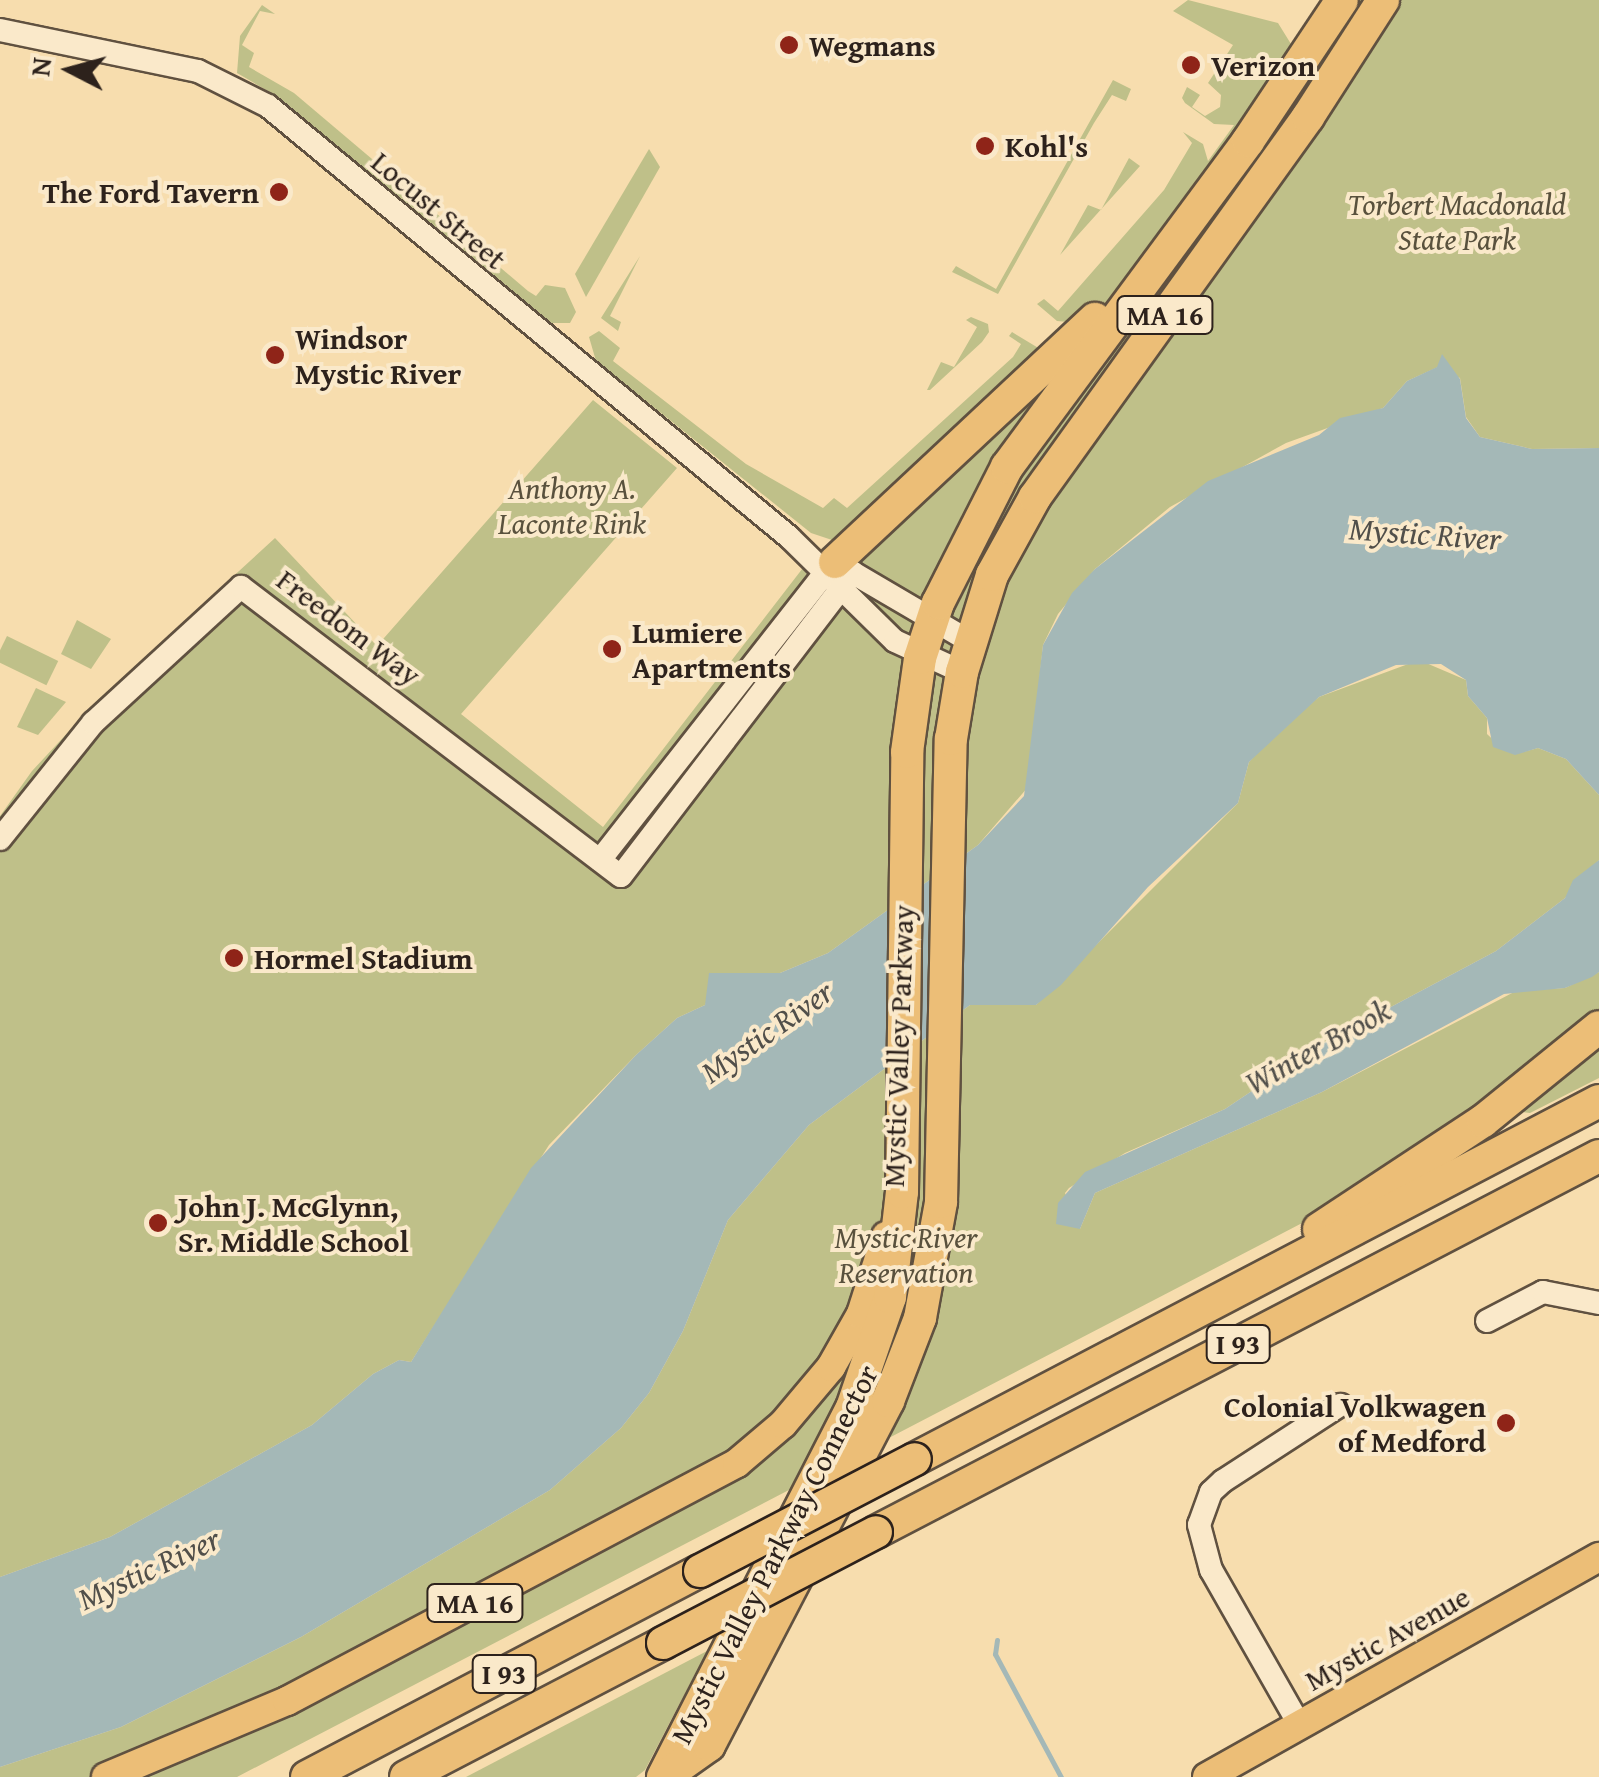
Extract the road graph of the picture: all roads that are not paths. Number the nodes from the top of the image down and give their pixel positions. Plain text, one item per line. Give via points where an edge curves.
1 (1342, 0) edge
2 (1383, 0) edge
3 (0, 30) edge
4 (1180, 235) junction
5 (838, 574) junction
6 (932, 620) junction
7 (966, 656) junction
8 (920, 658) junction
9 (0, 839) edge
10 (600, 860) junction
11 (1599, 1027) edge
12 (901, 1092) junction
13 (1599, 1101) edge
14 (1599, 1156) edge
15 (1242, 1288) junction
16 (1599, 1303) edge
17 (1487, 1321) dead end
18 (1340, 1404) dead end
19 (1599, 1558) edge
20 (1299, 1724) junction
21 (709, 1745) junction
22 (1250, 1767) edge
23 (106, 1777) edge
24 (307, 1777) edge
25 (406, 1777) edge
26 (663, 1777) edge
27 (694, 1777) edge
28 (1208, 1777) edge

1 - 4 highway, Mystic Valley Parkway / MA 16
2 - 7 highway, Mystic Valley Parkway / MA 16 via 1291,141 1035,497 992,575
3 - 5 street, Locust Street via 198,71 268,106
4 - 5 highway
4 - 6 highway, Mystic Valley Parkway / MA 16 via 998,479 961,546
5 - 6 street, Locust Street
5 - 8 street, Locust Street
5 - 10 street
5 - 10 street, Freedom Way via 621,876
6 - 7 street, Locust Street
6 - 8 highway, Mystic Valley Parkway / MA 16
7 - 8 street, Locust Street
7 - 21 highway, Mystic Valley Parkway / MA 16 via 946,810 940,1217 911,1347
8 - 12 highway, Mystic Valley Parkway / MA 16 via 907,752
9 - 10 street, Freedom Way via 93,724 241,587
11 - 15 highway via 1498,1110 1346,1208
12 - 23 main road, Mystic Valley Parkway / MA 16 via 893,1202 868,1298 823,1378 762,1444 700,1486 340,1674 235,1726
12 - 26 highway, Mystic Valley Parkway Connector via 900,1240 874,1354
13 - 15 highway, I 93
14 - 25 highway, I 93, bridge
15 - 24 highway, I 93, bridge
16 - 17 street via 1544,1292
18 - 20 street via 1223,1480 1210,1492 1199,1525 1212,1570
19 - 20 main road, Mystic Avenue
20 - 22 main road, Mystic Avenue
21 - 26 highway, Mystic Valley Parkway / MA 16
21 - 27 main road, Mystic Valley Parkway Connector
22 - 28 main road, Mystic Avenue

